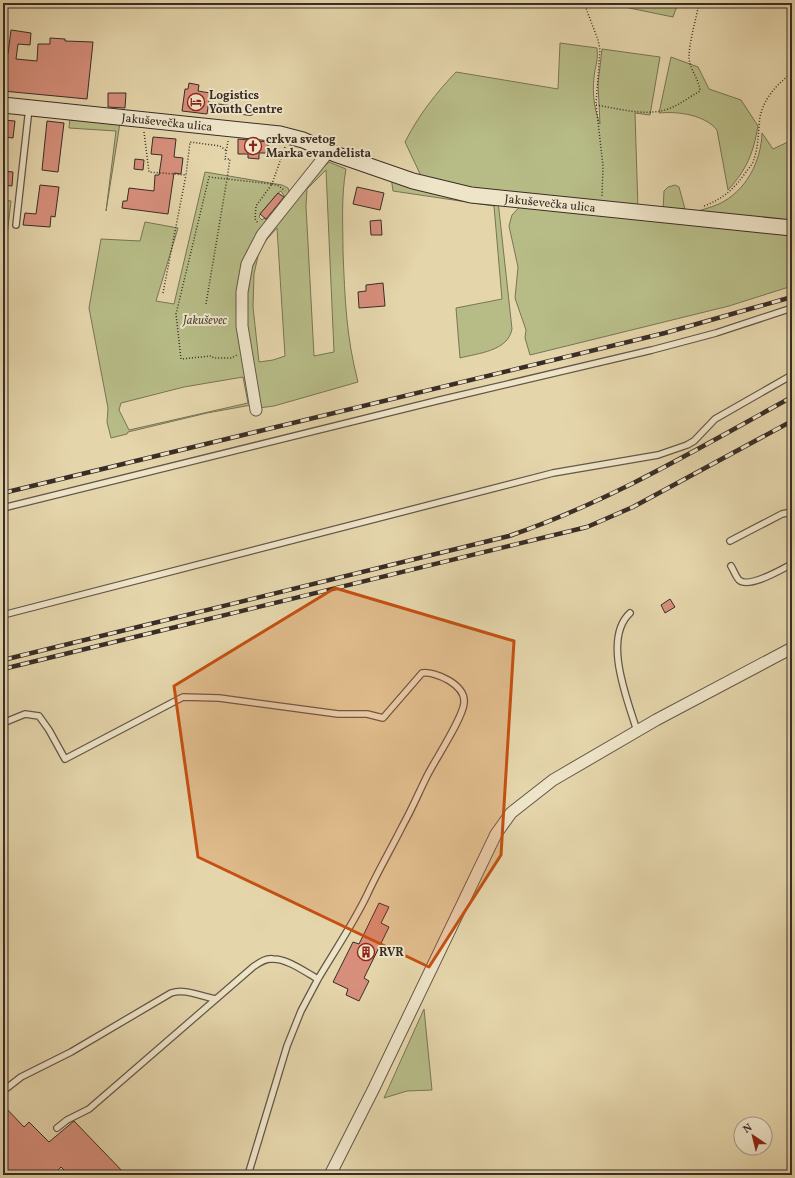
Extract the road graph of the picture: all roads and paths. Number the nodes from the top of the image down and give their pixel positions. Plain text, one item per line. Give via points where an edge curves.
1 (584, 3) edge
2 (699, 3) edge
3 (792, 73) edge
4 (596, 104) junction
5 (3, 105) edge
6 (215, 107) dead end
7 (29, 108) junction
8 (250, 112) dead end
9 (144, 130) dead end
10 (228, 140) dead end
11 (286, 143) dead end
12 (227, 151) junction
13 (329, 151) junction
14 (186, 175) junction
15 (227, 179) junction
16 (272, 184) junction
17 (286, 196) dead end
18 (703, 206) dead end
19 (599, 208) junction
20 (16, 225) dead end
21 (785, 228) edge
22 (264, 229) junction
23 (163, 293) dead end
24 (206, 304) dead end
25 (792, 308) edge
26 (239, 354) dead end
27 (792, 375) edge
28 (256, 410) dead end
29 (3, 508) edge
30 (792, 512) edge
31 (730, 541) dead end
32 (792, 564) edge
33 (731, 566) dead end
34 (630, 614) dead end
35 (3, 615) edge
36 (792, 648) edge
37 (3, 723) edge
38 (637, 732) junction
39 (318, 979) junction
40 (216, 999) junction
41 (3, 1091) edge
42 (57, 1128) dead end
43 (248, 1175) edge
44 (330, 1175) edge

1 - 4 path via 600,50
2 - 4 path via 689,58 700,91 674,107 658,112 646,113
3 - 18 path via 771,92 760,116 759,143 754,162 736,187 718,200
4 - 19 path via 603,166 603,195
5 - 7 main road, Jakuševečka ulica
6 - 8 lane
7 - 13 main road, Jakuševečka ulica via 259,130 303,140
7 - 20 lane
9 - 14 path via 149,172
10 - 12 path
11 - 16 path
12 - 14 path via 220,146 190,142
12 - 15 path via 225,159 230,159
13 - 19 main road, Jakuševečka ulica via 413,181 472,195
13 - 22 street
14 - 23 path
15 - 16 path
15 - 24 path
15 - 26 path via 209,177 176,314 181,359 211,356 231,358
16 - 17 path via 286,191
16 - 22 path via 256,206 255,219
19 - 21 main road, Jakuševečka ulica
22 - 28 street via 247,264 241,305
25 - 29 lane via 716,333 652,350
27 - 35 lane via 715,419 694,441 658,455 553,473
30 - 31 lane via 782,514
32 - 33 lane via 764,578 745,583 740,581
34 - 38 lane via 619,632 619,671
36 - 38 street
37 - 39 lane via 25,714 39,716 66,759 183,697 219,698 338,714 367,714 383,718 422,673 435,674 460,690 463,695 463,710 366,896
38 - 44 street via 553,780 512,813 496,834
39 - 40 lane via 293,965 273,958 253,967
39 - 43 lane via 287,1046
40 - 41 lane via 203,998 183,991 171,993 71,1052 21,1077
40 - 42 lane via 89,1109

